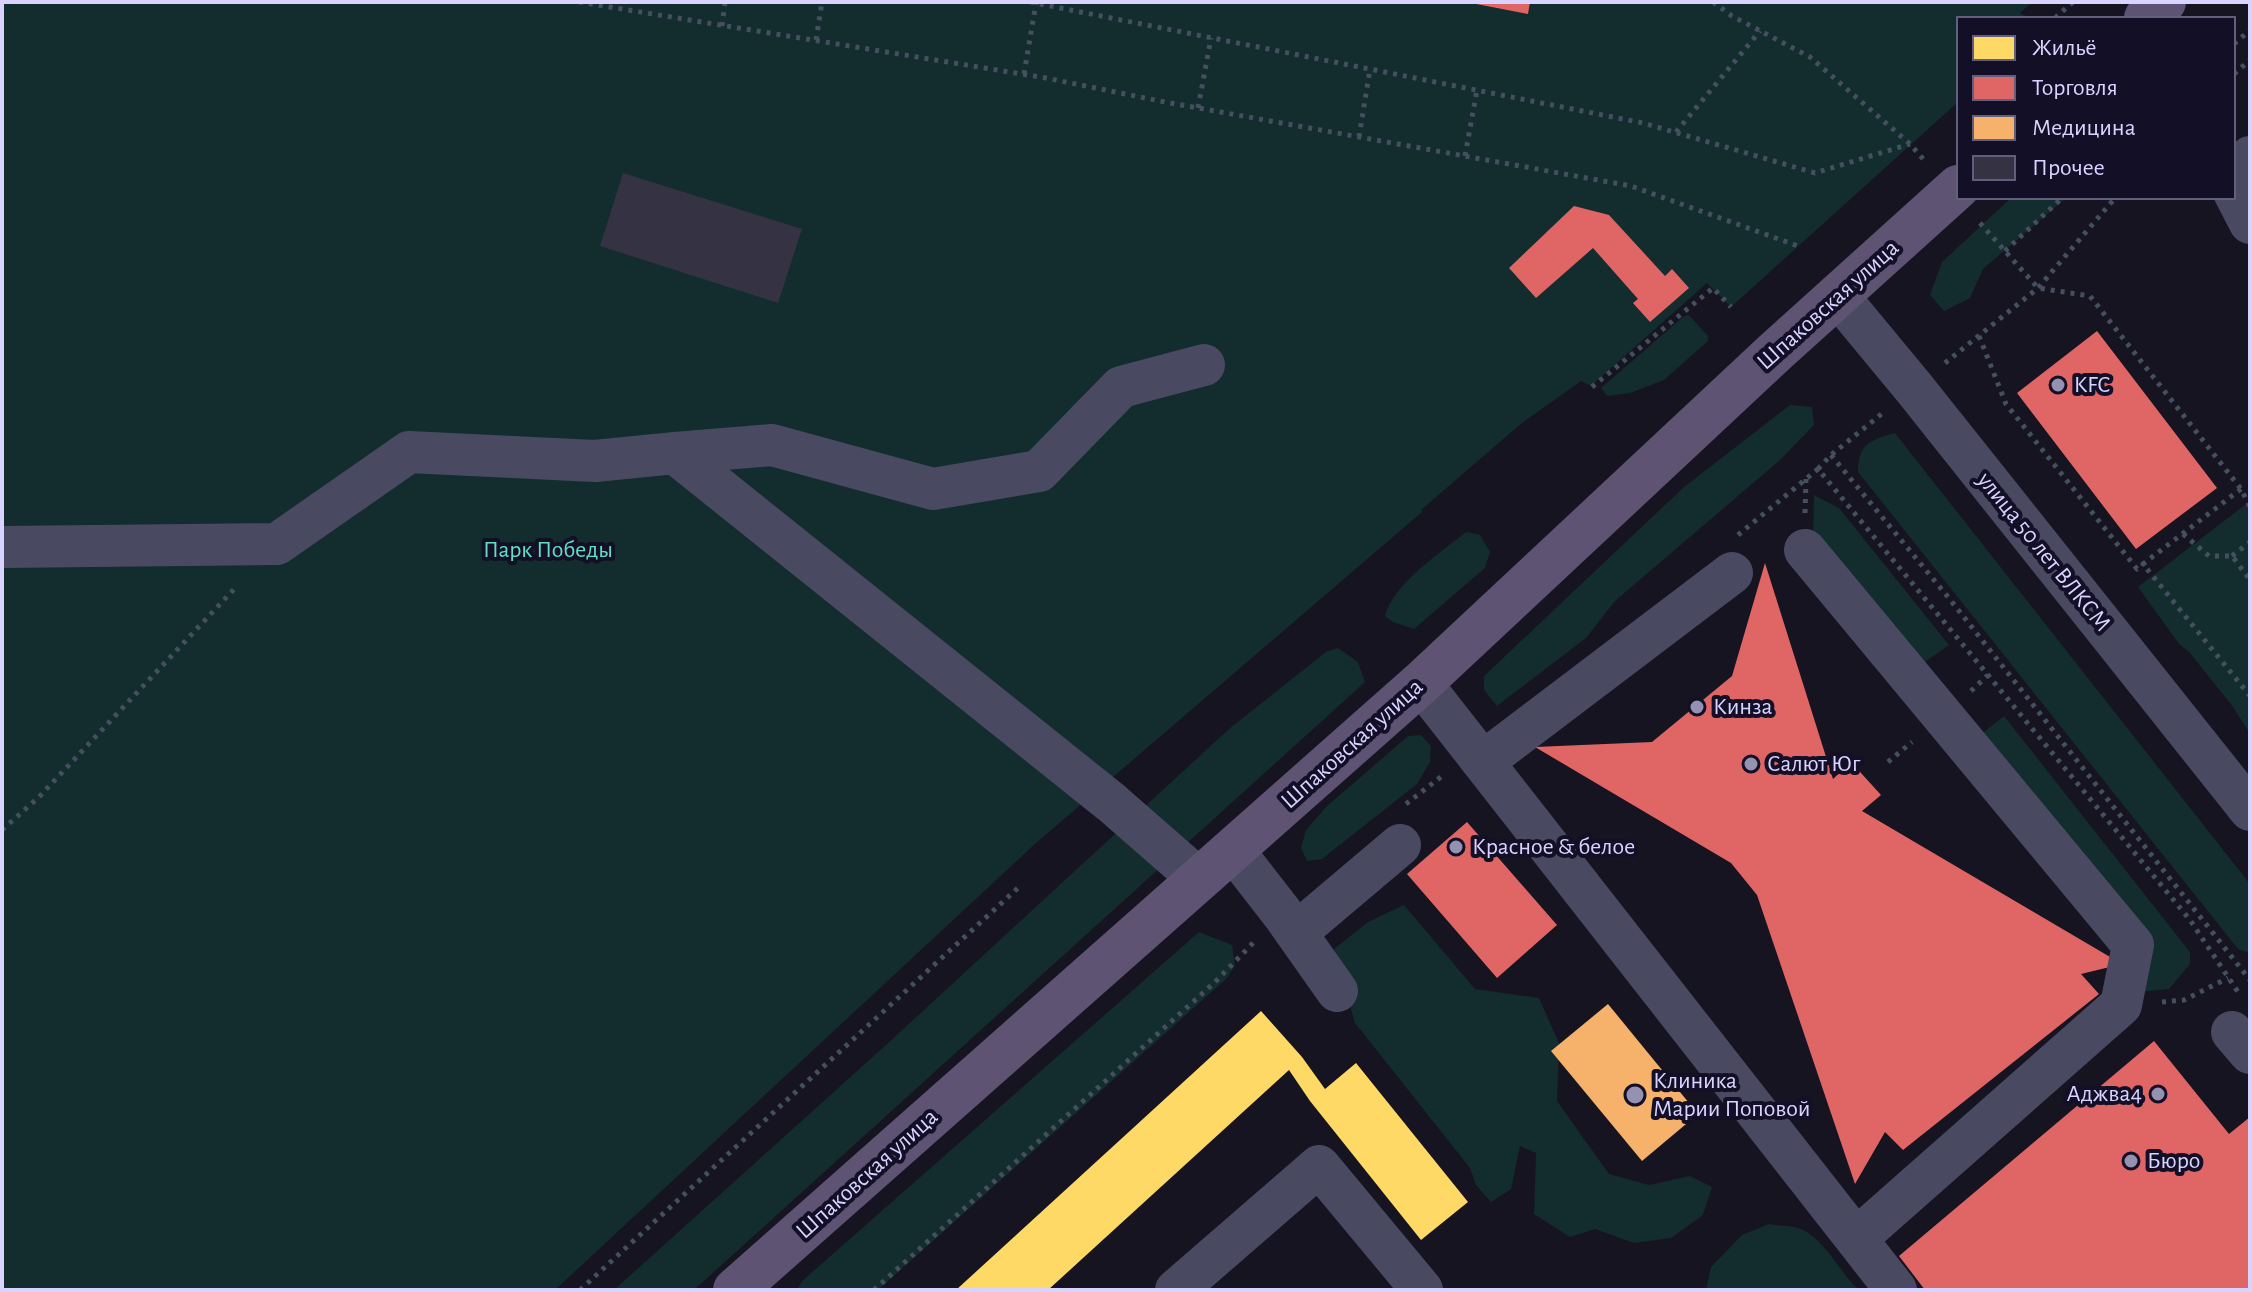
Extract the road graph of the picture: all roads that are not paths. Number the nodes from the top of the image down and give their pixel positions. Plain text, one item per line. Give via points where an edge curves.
1 (2164, 2) edge
2 (2148, 16) edge
3 (1955, 190) edge
4 (2236, 196) edge
5 (2250, 223) edge
6 (1837, 295) junction
7 (1204, 365) dead end
8 (675, 453) junction
9 (2, 547) edge
10 (1805, 550) dead end
11 (1732, 556) road end
12 (1421, 683) junction
13 (1480, 756) junction
14 (2250, 810) edge
15 (1401, 826) road end
16 (1233, 850) junction
17 (1199, 879) junction
18 (1289, 923) junction
19 (1337, 991) dead end
20 (1856, 1239) junction
21 (742, 1288) edge
22 (1176, 1290) edge
23 (1422, 1290) edge
24 (1896, 1290) edge

1 - 2 main road
3 - 6 main road, Шпаковская улица
4 - 5 street
6 - 12 main road, Шпаковская улица
6 - 14 street, улица 50 лет ВЛКСМ
7 - 8 street via 1121,387 1039,471 933,489 772,445
8 - 9 street via 595,461 409,452 277,544
8 - 17 street via 1112,803
10 - 20 street via 2133,945 2121,1005
11 - 13 street
12 - 13 street
12 - 16 main road, Шпаковская улица
13 - 20 street
15 - 18 street
16 - 17 main road, Шпаковская улица
16 - 18 street
17 - 21 main road, Шпаковская улица
18 - 19 street
20 - 24 street
22 - 23 street via 1319,1166

